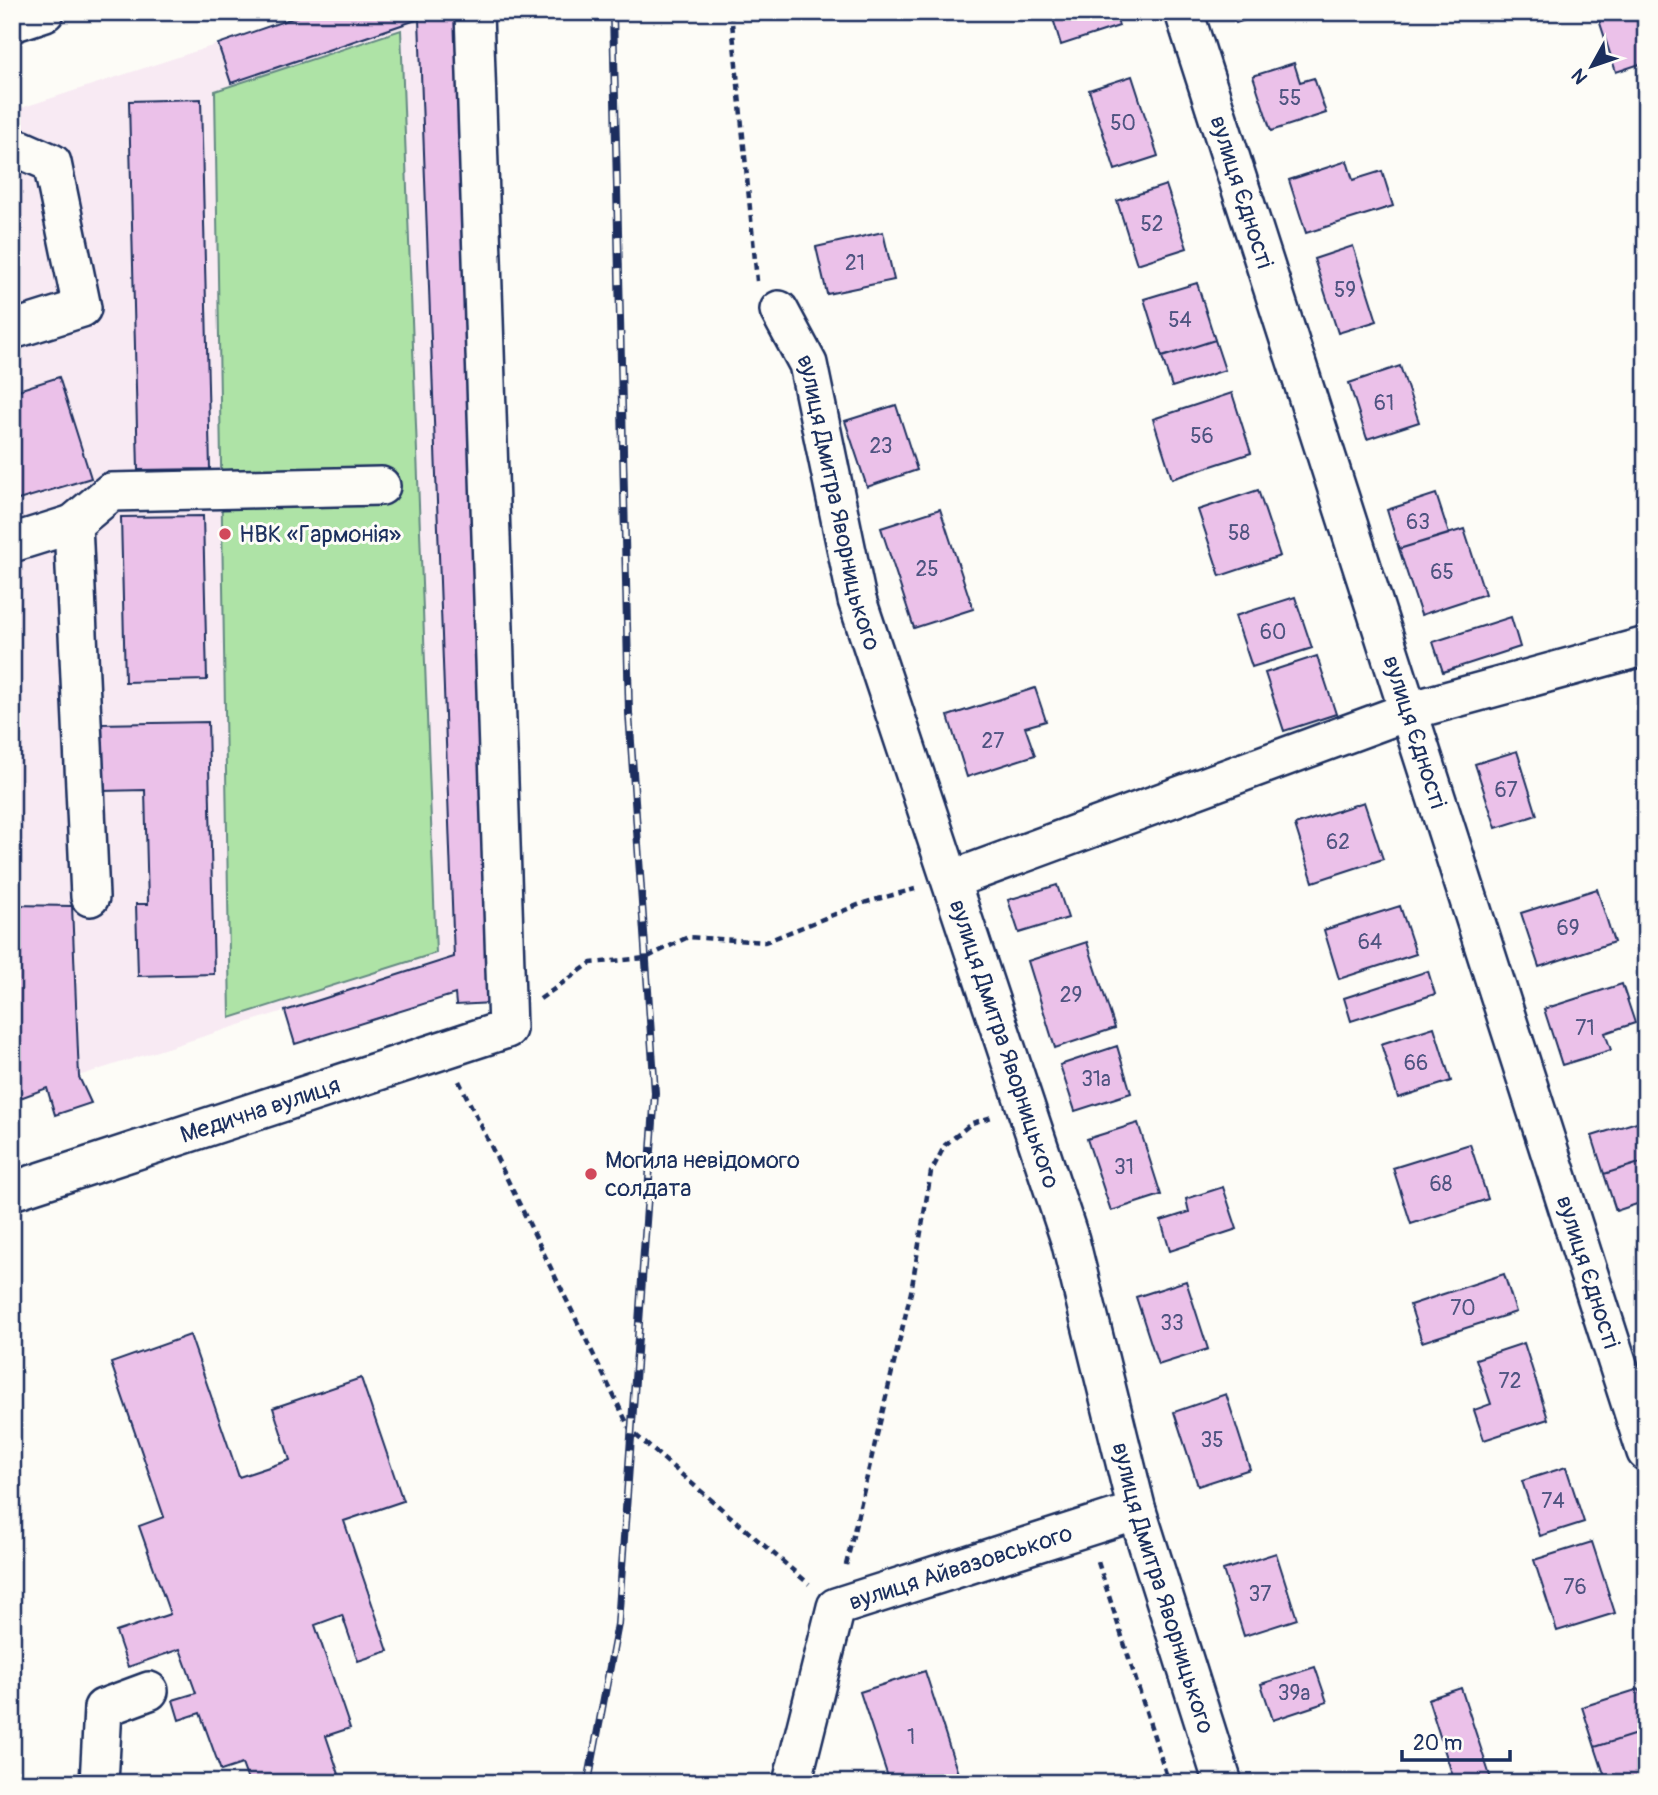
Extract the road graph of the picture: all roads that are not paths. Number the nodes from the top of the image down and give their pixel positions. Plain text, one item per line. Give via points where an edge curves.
1 (45, 12) edge
2 (474, 12) edge
3 (1184, 12) edge
4 (12, 23) edge
5 (12, 152) edge
6 (779, 310) road end
7 (12, 330) edge
8 (381, 486) dead end
9 (73, 524) junction
10 (12, 543) edge
11 (1646, 646) edge
12 (1409, 711) junction
13 (951, 880) junction
14 (90, 897) dead end
15 (12, 1191) edge
16 (1646, 1452) edge
17 (1137, 1511) junction
18 (149, 1691) dead end
19 (99, 1783) edge
20 (792, 1783) edge
21 (1223, 1783) edge

1 - 4 street
2 - 15 street, Медична вулиця via 507,1020 443,1050
3 - 12 street, вулиця Єдності
5 - 7 street via 20,149 52,163 82,308
6 - 13 street, вулиця Дмитра Яворницького via 808,364 857,600
8 - 9 street via 111,492
9 - 10 street
9 - 14 street
11 - 12 street
12 - 13 street
12 - 16 street, вулиця Єдності
13 - 17 street, вулиця Дмитра Яворницького via 1070,1240
17 - 20 street, вулиця Айвазовського via 836,1607
17 - 21 street, вулиця Дмитра Яворницького
18 - 19 street via 103,1708

